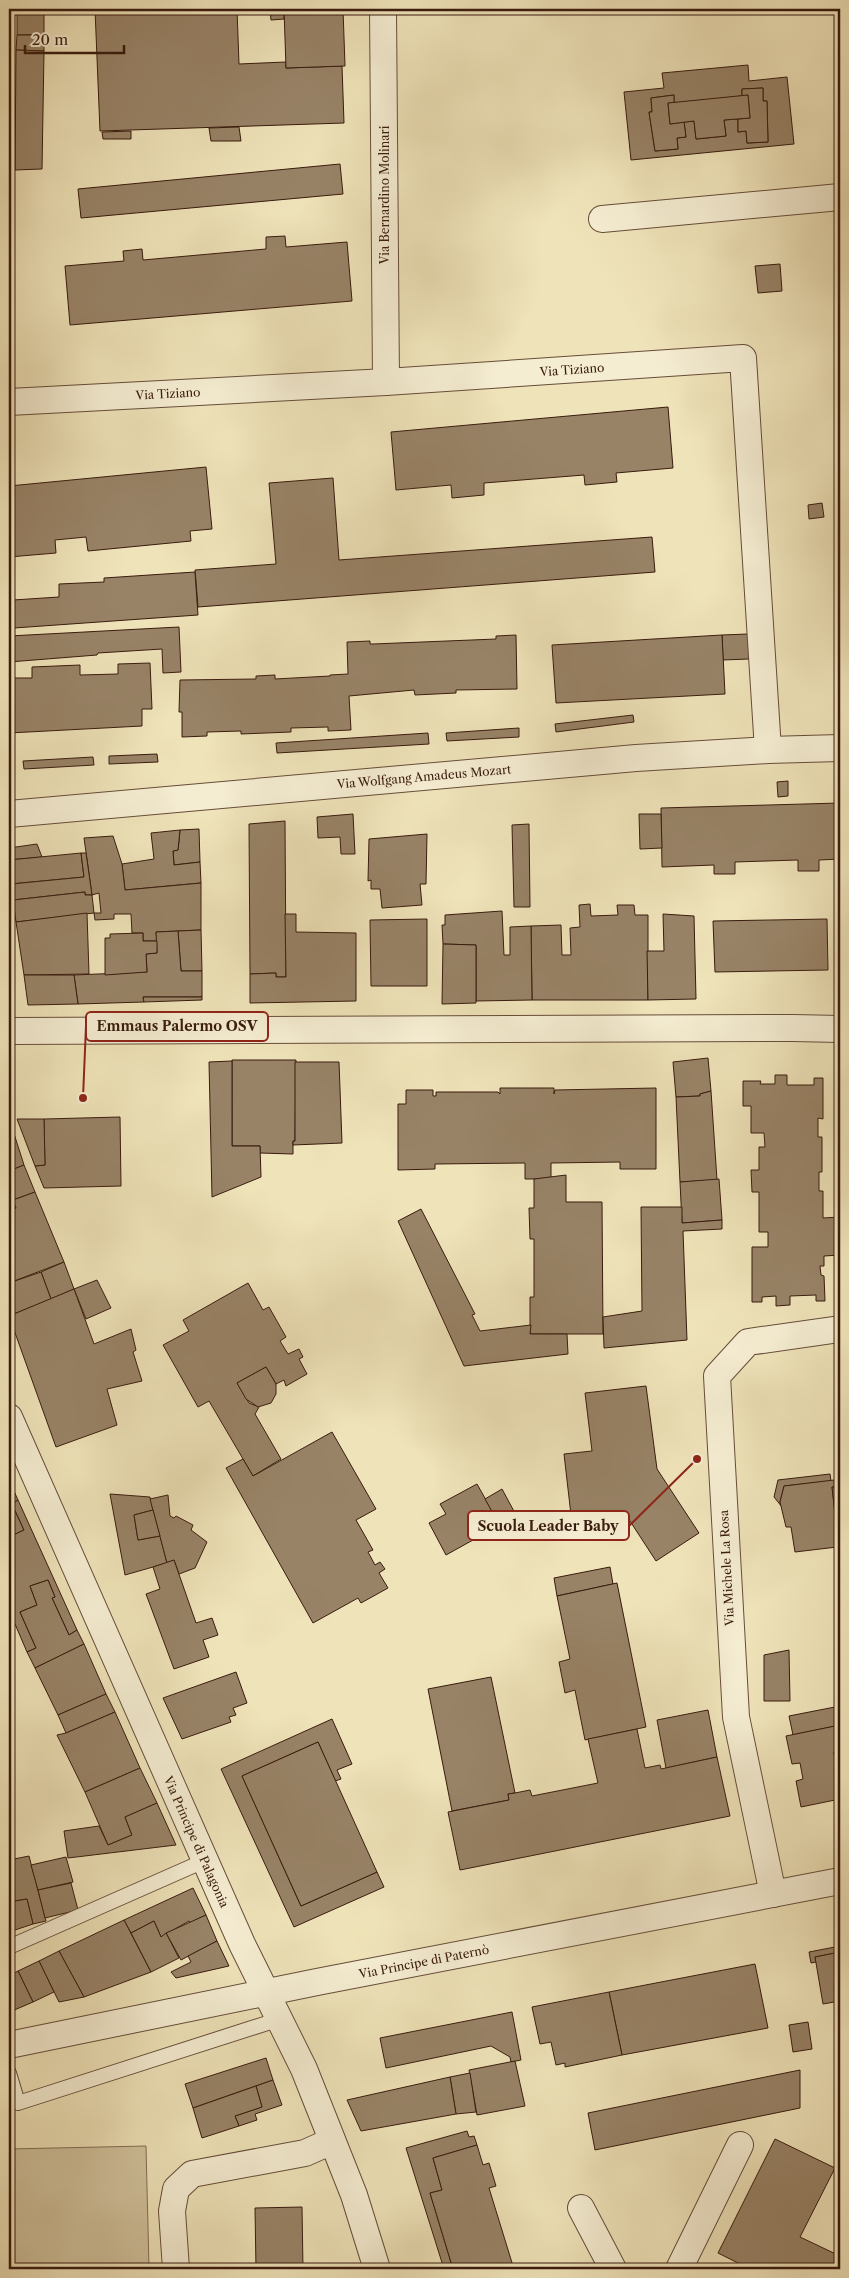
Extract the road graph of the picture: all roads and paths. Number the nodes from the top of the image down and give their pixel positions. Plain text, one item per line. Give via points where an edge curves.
1 (383, 9) edge
2 (840, 197) edge
3 (602, 219) dead end
4 (386, 382) junction
5 (9, 402) edge
6 (840, 748) edge
7 (768, 750) junction
8 (9, 814) edge
9 (840, 1029) edge
10 (9, 1032) edge
11 (840, 1329) edge
12 (9, 1417) edge
13 (204, 1861) junction
14 (840, 1882) edge
15 (773, 1894) junction
16 (9, 1947) edge
17 (266, 1992) junction
18 (280, 2019) junction
19 (9, 2045) edge
20 (9, 2073) edge
21 (332, 2141) junction
22 (740, 2145) dead end
23 (581, 2208) dead end
24 (176, 2269) edge
25 (377, 2269) edge
26 (613, 2269) edge
27 (679, 2269) edge

1 - 4 street, Via Bernardino Molinari
2 - 3 street
4 - 5 street, Via Tiziano
4 - 7 street, Via Tiziano via 743,358
6 - 7 street, Via Wolfgang Amadeus Mozart
7 - 8 street, Via Wolfgang Amadeus Mozart via 626,759
9 - 10 street
11 - 15 street, Via Michele La Rosa via 748,1342 717,1376 736,1717
12 - 13 street, Via Principe di Palagonia
13 - 16 lane
13 - 17 street, Via Principe di Palagonia
14 - 15 street, Via Principe di Paternò
15 - 17 street, Via Principe di Paternò
17 - 18 street, Via Principe di Palagonia
17 - 19 street, Via Principe di Paternò
18 - 20 lane via 18,2103
18 - 21 street, Via Principe di Palagonia via 304,2068
21 - 24 street via 305,2153 192,2174 176,2189 172,2211
21 - 25 street, Via Principe di Palagonia via 354,2195
22 - 27 street
23 - 26 street

